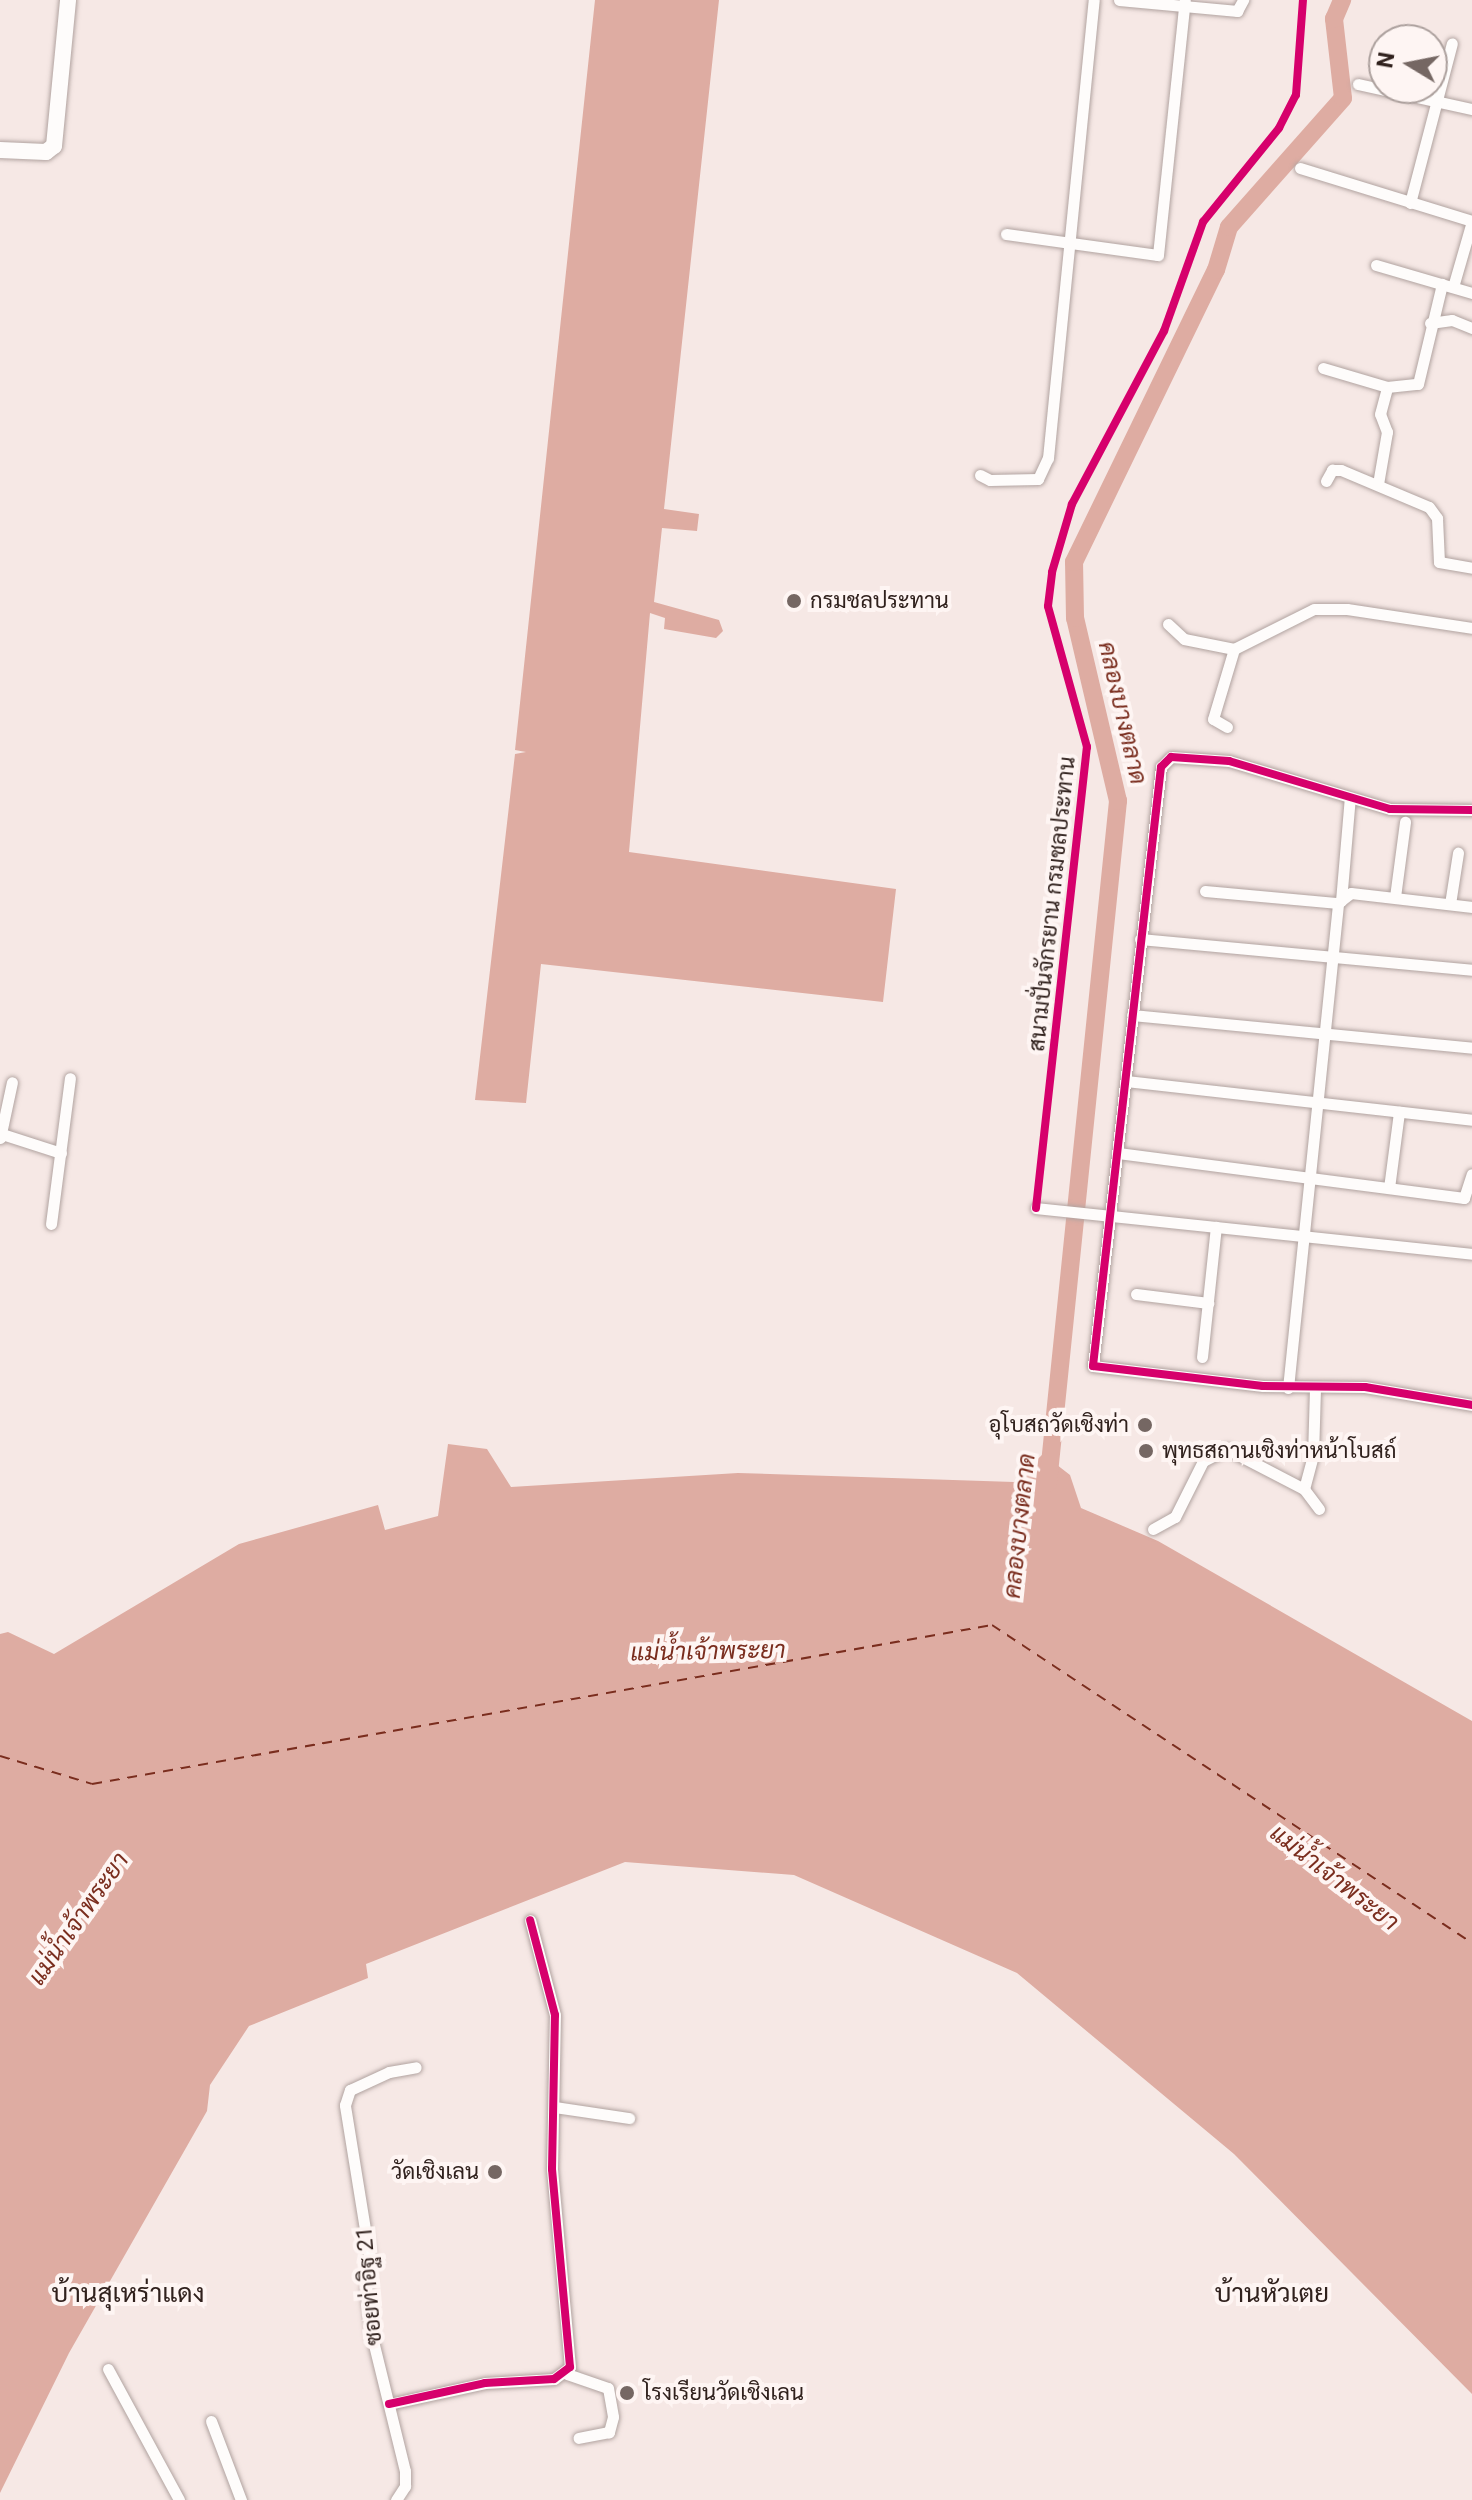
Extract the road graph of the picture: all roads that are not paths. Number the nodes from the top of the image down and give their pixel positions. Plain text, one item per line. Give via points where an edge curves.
1 (68, 0) edge
2 (1094, 0) edge
3 (1119, 0) edge
4 (1243, 0) edge
5 (1185, 3) edge
6 (1452, 43) dead end
7 (1448, 58) edge
8 (1358, 84) dead end
9 (1368, 86) edge
10 (1448, 103) edge
11 (1436, 104) edge
12 (1472, 109) edge
13 (0, 150) edge
14 (1300, 168) dead end
15 (1410, 203) junction
16 (1472, 221) edge
17 (1006, 234) dead end
18 (1068, 241) junction
19 (1376, 265) dead end
20 (1448, 286) junction
21 (1472, 293) edge
22 (1430, 323) junction
23 (1472, 328) edge
24 (1323, 368) dead end
25 (1387, 387) junction
26 (980, 475) dead end
27 (1326, 481) dead end
28 (1378, 484) junction
29 (1472, 568) edge
30 (1168, 624) dead end
31 (1472, 628) edge
32 (1234, 649) junction
33 (1227, 727) dead end
34 (1350, 797) junction
35 (1472, 810) edge
36 (1405, 822) dead end
37 (1458, 853) dead end
38 (1205, 891) dead end
39 (1395, 897) junction
40 (1340, 902) junction
41 (1450, 904) junction
42 (1472, 907) edge
43 (1140, 939) junction
44 (1333, 957) junction
45 (1472, 970) edge
46 (1132, 1015) junction
47 (1325, 1032) junction
48 (1472, 1048) edge
49 (70, 1078) dead end
50 (1126, 1081) junction
51 (12, 1082) dead end
52 (1317, 1103) junction
53 (1399, 1112) junction
54 (1472, 1120) edge
55 (1, 1136) edge
56 (61, 1153) junction
57 (1118, 1153) junction
58 (1472, 1174) edge
59 (1309, 1178) junction
60 (1389, 1188) junction
61 (1036, 1208) dead end
62 (1113, 1217) junction
63 (51, 1224) dead end
64 (1216, 1227) junction
65 (1303, 1236) junction
66 (1472, 1254) edge
67 (1136, 1294) dead end
68 (1208, 1303) junction
69 (1202, 1357) dead end
70 (1315, 1387) junction
71 (1288, 1388) junction
72 (1472, 1405) edge
73 (1304, 1489) junction
74 (1319, 1509) dead end
75 (1153, 1529) dead end
76 (530, 1920) dead end
77 (416, 2067) dead end
78 (555, 2107) junction
79 (629, 2118) dead end
80 (108, 2369) dead end
81 (567, 2374) junction
82 (389, 2404) junction
83 (211, 2421) dead end
84 (579, 2438) dead end
85 (179, 2500) edge
86 (241, 2500) edge
87 (396, 2500) edge

1 - 13 street via 54,146 46,152
2 - 18 street
3 - 5 street
4 - 5 street via 1237,11
5 - 18 street via 1158,255
6 - 7 street
8 - 9 street
10 - 12 street
11 - 15 street
14 - 15 street
15 - 16 street
16 - 20 street
17 - 18 street
18 - 26 street via 1048,458 1038,479 990,480
19 - 20 street
20 - 21 street
20 - 22 street
22 - 23 street via 1452,320
22 - 25 street via 1418,384
24 - 25 street
25 - 28 street via 1380,414 1387,432
27 - 28 street via 1332,470 1341,470
28 - 29 street via 1435,511 1439,562
30 - 32 street via 1184,639
31 - 32 street via 1314,609
32 - 33 street via 1213,719
34 - 35 street via 1390,809
34 - 40 street
34 - 43 street via 1229,761 1171,757 1161,767
36 - 39 street
37 - 41 street
38 - 40 street
39 - 40 street via 1351,893
39 - 41 street
40 - 44 street
41 - 42 street
43 - 44 street
43 - 46 street
44 - 45 street
44 - 47 street
46 - 47 street
46 - 50 street
47 - 48 street
47 - 52 street
49 - 56 street
50 - 52 street
50 - 57 street
51 - 55 street
52 - 53 street
52 - 59 street
53 - 54 street
53 - 60 street
55 - 56 street
56 - 63 street
57 - 59 street
57 - 62 street
58 - 60 street via 1468,1197
59 - 60 street
59 - 65 street
61 - 62 street
62 - 64 street
62 - 71 street via 1093,1366
64 - 65 street
64 - 68 street
65 - 66 street
65 - 71 street
67 - 68 street
68 - 69 street
70 - 71 street
70 - 72 street via 1365,1387
70 - 73 street via 1313,1456
73 - 74 street
73 - 75 street via 1238,1451 1215,1452 1203,1461 1175,1517
76 - 78 street via 555,2015
77 - 82 street, ซอยท่าอิฐ 21 via 389,2072 350,2090 345,2105 370,2260 366,2301
78 - 79 street
78 - 81 street via 552,2169 571,2357
80 - 85 street
81 - 82 street via 478,2384
81 - 84 street via 608,2388 613,2417 609,2432
82 - 87 street, ซอยท่าอิฐ 21 via 405,2471 405,2486
83 - 86 street

